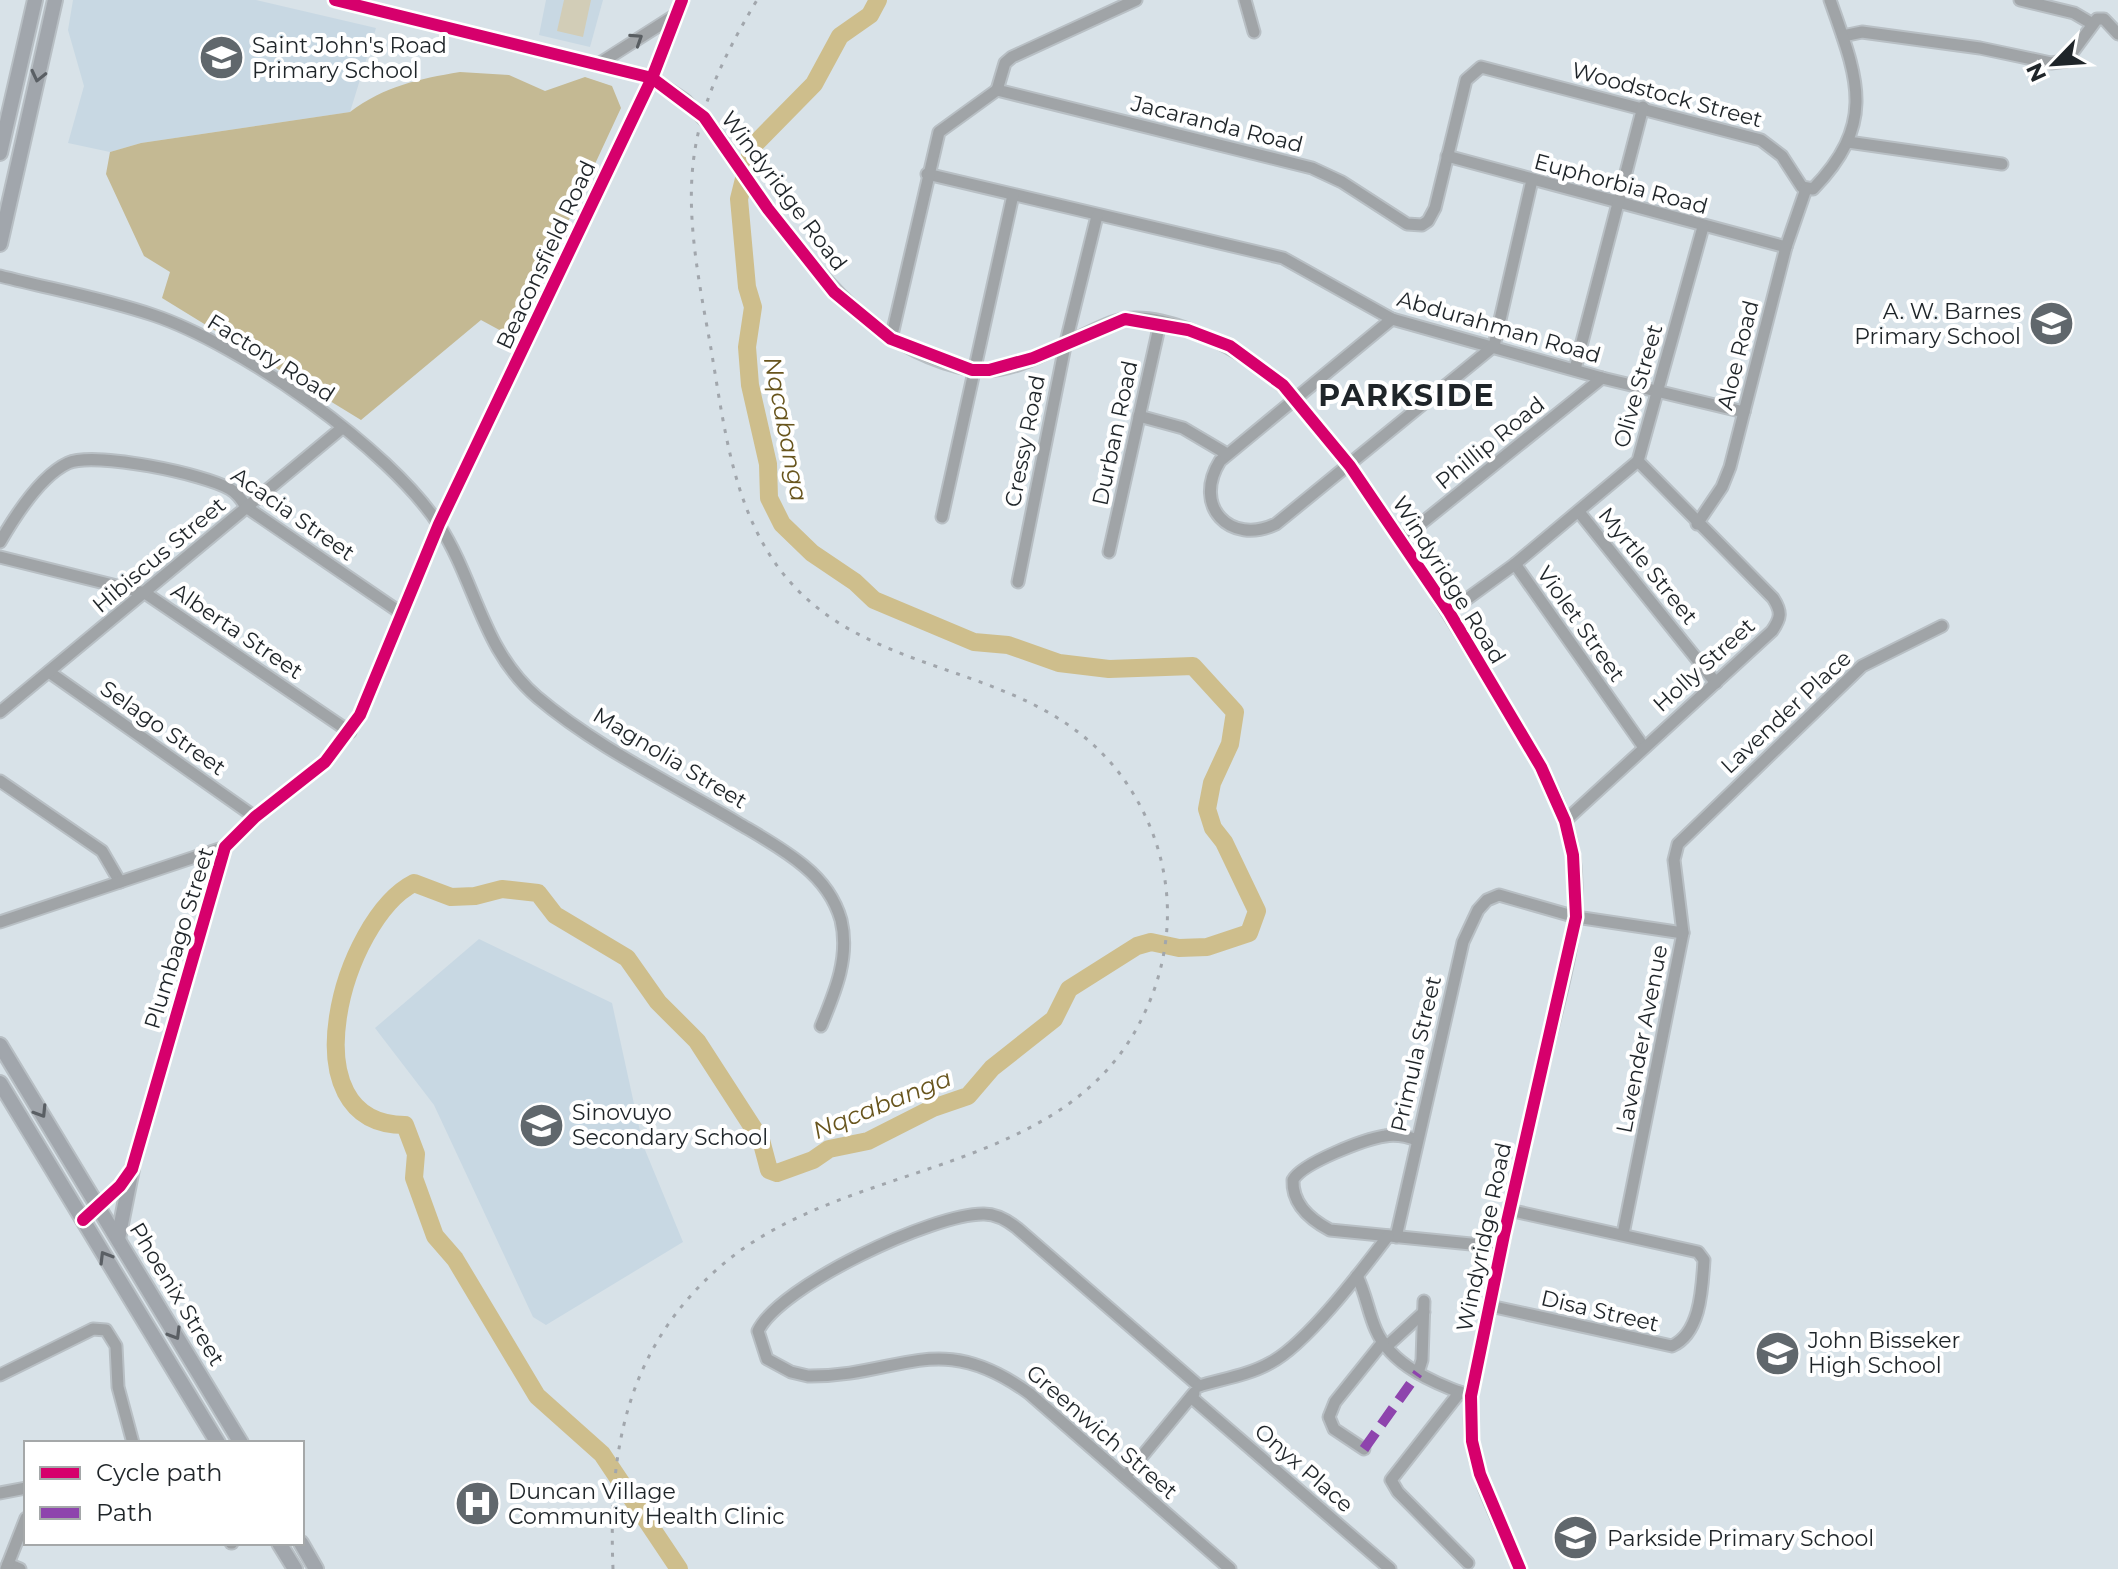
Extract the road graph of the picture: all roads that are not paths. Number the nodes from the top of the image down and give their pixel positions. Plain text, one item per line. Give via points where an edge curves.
1 (35, 0) edge
2 (55, 0) edge
3 (335, 0) edge
4 (682, 0) edge
5 (1136, 0) edge
6 (1245, 0) edge
7 (1830, 0) edge
8 (2020, 0) edge
9 (360, 3) edge
10 (677, 14) junction
11 (2091, 23) junction
12 (1254, 32) dead end
13 (2118, 34) edge
14 (1843, 36) junction
15 (597, 65) junction
16 (652, 78) junction
17 (997, 90) junction
18 (1643, 107) junction
19 (1848, 142) junction
20 (0, 153) edge
21 (1447, 156) junction
22 (2002, 164) dead end
23 (927, 174) junction
24 (1532, 180) junction
25 (1809, 189) junction
26 (1013, 195) junction
27 (1618, 203) junction
28 (1097, 216) junction
29 (1703, 227) junction
30 (1, 239) edge
31 (1786, 247) junction
32 (0, 276) edge
33 (1392, 319) junction
34 (1160, 323) junction
35 (891, 339) junction
36 (1065, 346) junction
37 (1494, 346) junction
38 (1575, 369) junction
39 (972, 370) junction
40 (1602, 378) junction
41 (1658, 391) junction
42 (1295, 398) junction
43 (1744, 412) junction
44 (1139, 416) junction
45 (342, 428) junction
46 (1227, 454) junction
47 (1638, 461) junction
48 (1350, 466) junction
49 (246, 507) junction
50 (1579, 512) junction
51 (942, 517) dead end
52 (439, 524) junction
53 (1697, 524) junction
54 (1402, 539) junction
55 (0, 542) edge
56 (1109, 552) dead end
57 (0, 557) edge
58 (1515, 564) junction
59 (1018, 582) dead end
60 (145, 593) junction
61 (1449, 612) junction
62 (401, 613) junction
63 (1942, 626) dead end
64 (49, 672) junction
65 (1716, 683) junction
66 (0, 712) edge
67 (350, 732) junction
68 (1643, 746) junction
69 (0, 781) edge
70 (255, 817) junction
71 (1565, 821) junction
72 (225, 847) junction
73 (1675, 851) joint
74 (120, 882) junction
75 (1576, 917) junction
76 (0, 922) edge
77 (1683, 933) junction
78 (821, 1026) dead end
79 (0, 1045) edge
80 (0, 1083) edge
81 (1417, 1140) junction
82 (132, 1169) junction
83 (98, 1206) junction
84 (1509, 1210) junction
85 (83, 1220) junction
86 (1623, 1234) junction
87 (1392, 1236) junction
88 (118, 1239) junction
89 (1501, 1247) junction
90 (1357, 1276) junction
91 (1490, 1306) junction
92 (1385, 1344) junction
93 (1418, 1373) junction
94 (0, 1375) edge
95 (1199, 1386) junction
96 (1466, 1394) junction
97 (1191, 1397) junction
98 (132, 1441) edge
99 (217, 1441) edge
100 (240, 1441) edge
101 (1364, 1449) dead end
102 (1125, 1477) junction
103 (24, 1488) edge
104 (0, 1493) edge
105 (24, 1523) edge
106 (280, 1545) edge
107 (302, 1545) edge
108 (1468, 1563) dead end
109 (7, 1567) edge
110 (20, 1569) edge
111 (295, 1569) edge
112 (316, 1569) edge
113 (1230, 1569) edge
114 (1390, 1569) edge
115 (1520, 1569) edge

1 - 20 main road
2 -> 30 main road
3 - 9 street
4 - 10 street, Beaconsfield Road
5 - 17 street via 1012,57
6 - 12 street
7 - 14 street
8 - 11 street via 2074,13
9 - 15 street
15 -> 10 street
10 - 16 street, Beaconsfield Road
11 - 13 street via 2104,19
11 - 14 street via 2071,56 2060,63 1862,32
14 - 19 street via 1857,85
15 - 16 street
16 - 35 street, Windyridge Road, bridge via 685,100 716,132 834,292
16 - 52 street, Beaconsfield Road
17 - 21 street, Jacaranda Road via 1312,168 1394,219 1415,225 1428,221 1435,208
17 - 23 street via 939,132
18 - 21 street, Woodstock Street via 1481,67 1466,80
18 - 25 street, Woodstock Street via 1761,140
18 - 27 street
19 - 22 street
19 - 25 street, Aloe Road
21 - 24 street, Euphorbia Road
23 - 26 street, Abdurahman Road
23 - 35 street
24 - 27 street, Euphorbia Road
24 - 37 street
25 - 31 street, Aloe Road
26 - 28 street, Abdurahman Road
26 - 39 street
27 - 29 street, Euphorbia Road
27 - 38 street
28 - 33 street, Abdurahman Road via 1283,258
28 - 36 street, Cressy Road
29 - 31 street, Euphorbia Road
29 - 41 street, Olive Street
31 - 43 street, Aloe Road
32 - 45 street, Factory Road via 180,325 250,364
33 - 37 street, Abdurahman Road
33 - 42 street
34 - 36 street, Windyridge Road via 1125,319
34 - 42 street, Windyridge Road via 1230,346
34 - 44 street, Durban Road
35 - 39 street, Windyridge Road
36 - 39 street, Windyridge Road via 998,368
36 - 59 street, Cressy Road
37 - 38 street, Abdurahman Road
37 - 48 street
38 - 40 street, Abdurahman Road
39 - 51 street
40 - 41 street, Abdurahman Road
40 - 54 street, Phillip Road
41 - 43 street, Abdurahman Road
41 - 47 street, Olive Street
42 - 46 street
42 - 48 street, Windyridge Road
43 - 53 street, Aloe Road via 1722,487
44 - 46 street via 1183,428
44 - 56 street, Durban Road
45 - 49 street, Hibiscus Street
45 - 52 street, Factory Road
46 - 48 street via 1212,473 1210,500 1225,523 1245,531 1276,524
47 - 50 street, Olive Street
47 - 53 street, Holly Street
48 - 54 street, Windyridge Road
49 - 55 street, Acacia Street via 233,491 215,483 109,458 81,458 48,478
49 - 60 street, Hibiscus Street
49 - 62 street, Acacia Street
50 - 58 street, Olive Street
50 - 65 street, Myrtle Street
52 - 62 street, Plumbago Street
52 - 78 street, Magnolia Street via 491,642 520,681 588,732 787,853 827,891 841,920 844,955
53 - 65 street, Holly Street via 1773,598 1781,613 1772,631
54 - 61 street, Windyridge Road
57 - 60 street, Alberta Street
58 - 61 street, Olive Street
58 - 68 street, Violet Street
60 - 64 street, Hibiscus Street
60 - 67 street, Alberta Street
61 - 71 street, Windyridge Road via 1541,767
62 - 67 street, Plumbago Street
63 - 73 street, Lavender Place via 1862,666
64 - 66 street, Hibiscus Street
64 - 70 street, Selago Street
65 - 68 street, Holly Street
67 - 70 street, Plumbago Street via 325,762
68 - 71 street, Holly Street
69 - 74 street via 102,851
70 - 72 street, Plumbago Street
71 - 75 street, Windyridge Road via 1573,855
72 - 74 street
72 - 82 street, Plumbago Street
73 - 77 street, Lavender Avenue
74 - 76 street
75 - 77 street
75 - 81 street, Primula Street via 1499,895 1478,910 1463,942
75 - 84 street, Windyridge Road
77 - 86 street, Lavender Avenue
79 -> 83 main road, Phoenix Street
80 - 85 main road, Phoenix Street
81 - 87 street, Primula Street
81 - 87 street via 1398,1135 1363,1142 1303,1169 1293,1180 1299,1203 1320,1225 1346,1234
82 - 83 street, Plumbago Street
82 - 88 main road
83 - 85 street, Plumbago Street
83 - 88 main road, Phoenix Street
84 - 86 street
84 - 89 street, Windyridge Road
99 -> 85 main road, Phoenix Street
86 - 91 street, Disa Street via 1698,1252 1704,1260 1693,1325 1672,1346
87 - 89 street
87 - 90 street
88 -> 100 main road, Phoenix Street
89 - 91 street, Windyridge Road
90 - 92 street
90 - 95 street via 1270,1363
91 - 96 street, Windyridge Road
92 - 93 street
92 - 93 street via 1424,1306
92 - 101 street via 1335,1402 1329,1417 1334,1429
93 - 96 street
94 - 98 street via 93,1329 106,1330 116,1346 120,1398
95 - 97 street
95 - 102 street, Greenwich Street via 1017,1228 988,1214 861,1252 772,1313 758,1331 761,1351 773,1365 791,1372 820,1376 924,1357 978,1364 1030,1394
96 - 108 street via 1391,1480
96 - 115 street, Windyridge Road via 1480,1474
97 - 102 street
97 - 114 street, Onyx Place
102 - 113 street, Greenwich Street
103 - 104 street
105 - 109 street
106 - 111 main road
107 - 112 main road
109 - 110 street

